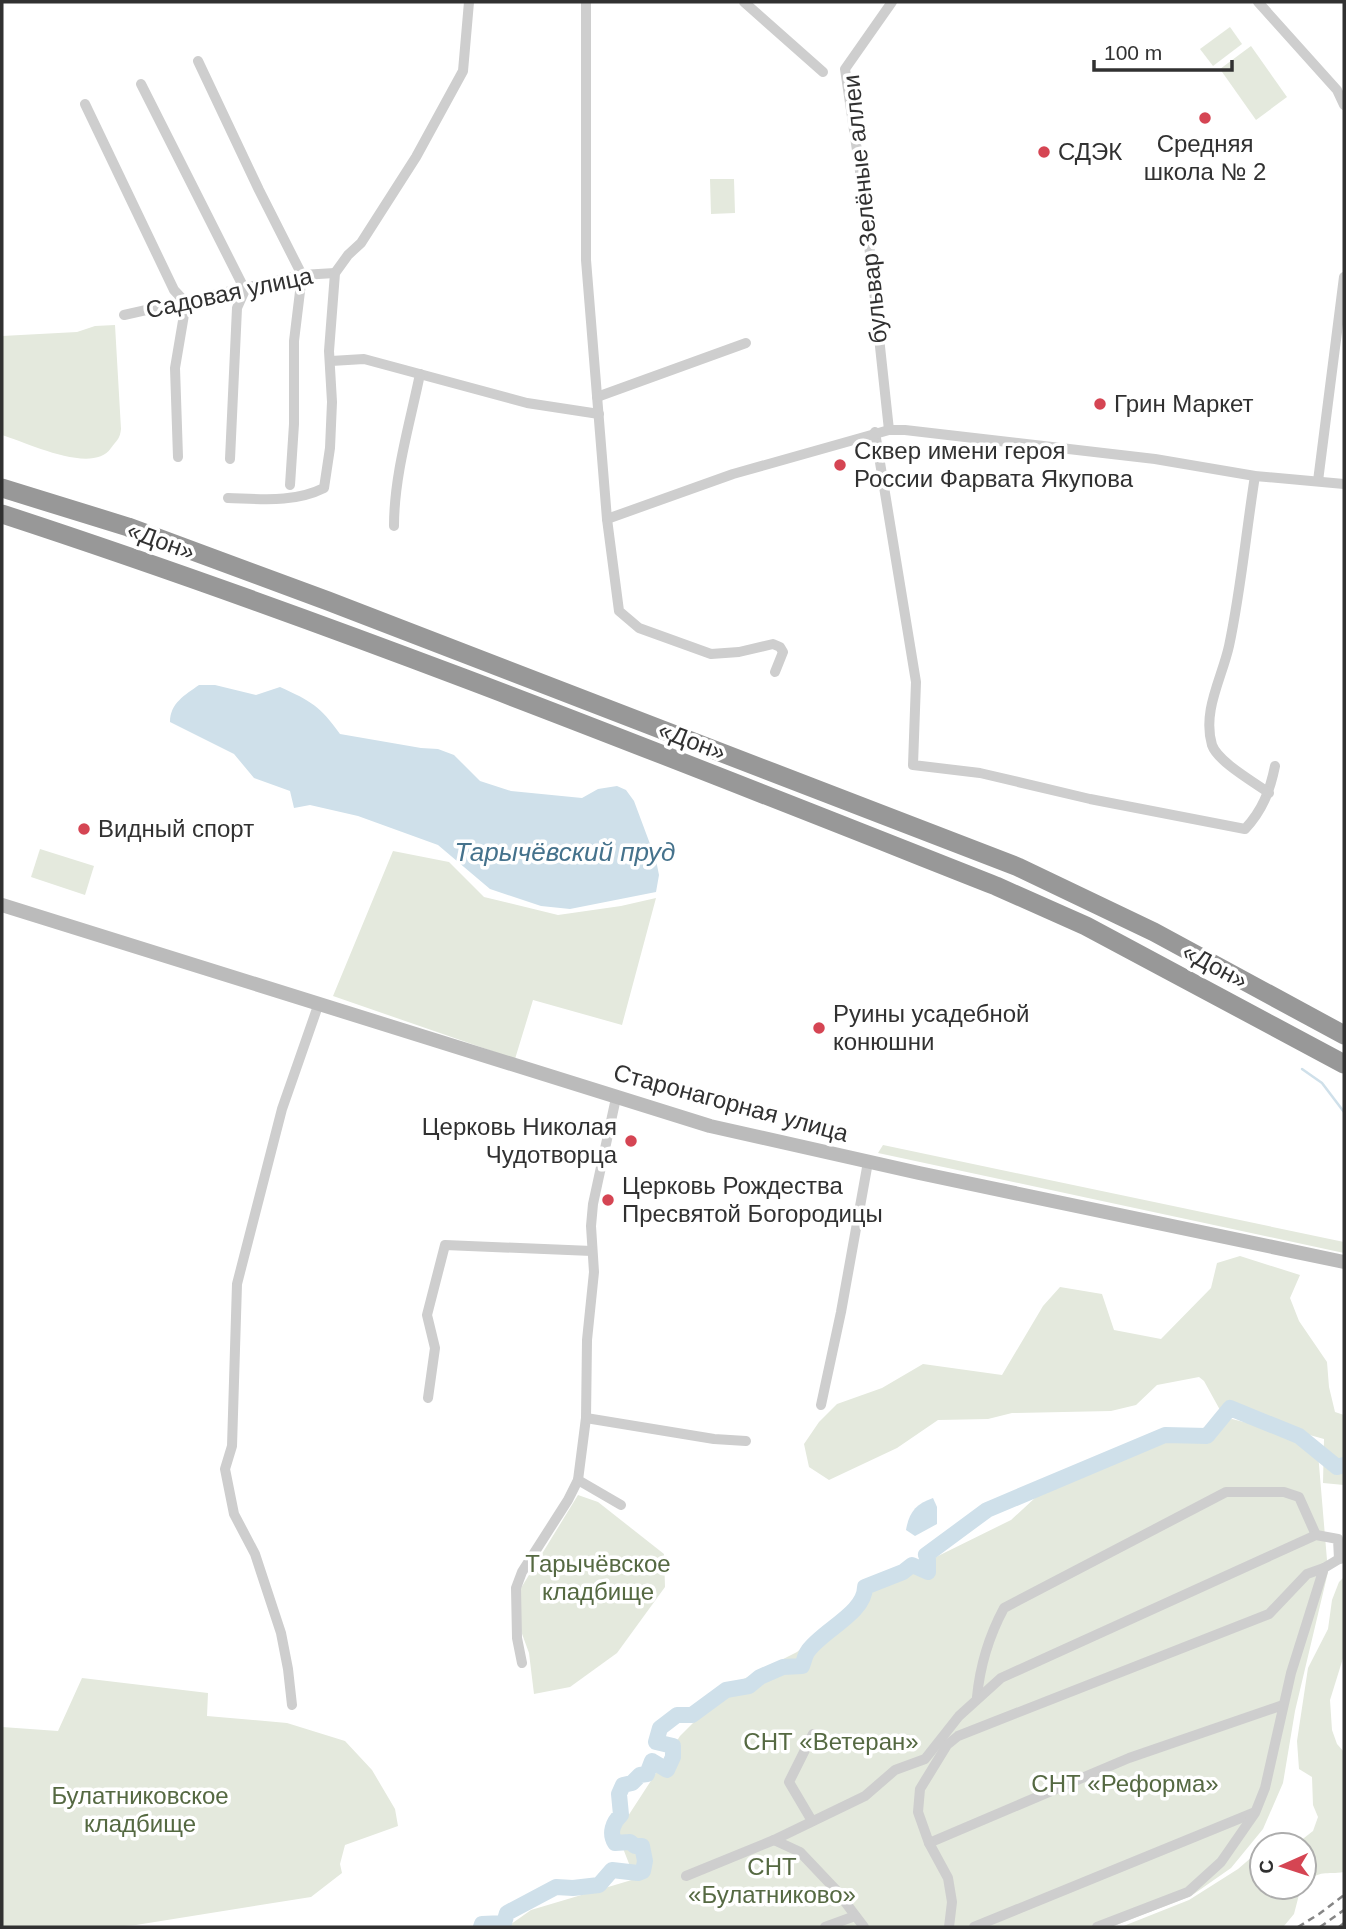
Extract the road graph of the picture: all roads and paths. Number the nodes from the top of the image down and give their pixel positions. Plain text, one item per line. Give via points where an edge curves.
1 (469, 2) edge
2 (586, 2) edge
3 (744, 2) edge
4 (892, 2) edge
5 (1258, 2) edge
6 (198, 61) dead end
7 (823, 72) dead end
8 (141, 84) dead end
9 (85, 104) dead end
10 (1344, 105) edge
11 (335, 273) junction
12 (302, 275) junction
13 (1344, 277) edge
14 (245, 290) junction
15 (186, 303) junction
16 (124, 315) dead end
17 (746, 342) dead end
18 (331, 361) junction
19 (420, 374) junction
20 (597, 397) junction
21 (599, 414) junction
22 (889, 430) junction
23 (875, 432) junction
24 (178, 457) dead end
25 (230, 459) dead end
26 (1255, 476) junction
27 (1318, 481) junction
28 (1344, 484) edge
29 (290, 485) dead end
30 (2, 488) edge
31 (228, 498) dead end
32 (2, 514) edge
33 (607, 519) junction
34 (394, 526) dead end
35 (775, 672) dead end
36 (1275, 766) dead end
37 (1269, 793) junction
38 (2, 905) edge
39 (319, 1003) junction
40 (1344, 1035) edge
41 (1344, 1064) edge
42 (615, 1098) junction
43 (868, 1162) junction
44 (592, 1251) junction
45 (1344, 1262) edge
46 (428, 1398) dead end
47 (821, 1405) dead end
48 (586, 1418) junction
49 (746, 1441) dead end
50 (578, 1480) junction
51 (621, 1505) dead end
52 (1316, 1535) junction
53 (1341, 1558) edge
54 (1324, 1568) junction
55 (522, 1663) dead end
56 (978, 1698) junction
57 (292, 1705) dead end
58 (1283, 1705) junction
59 (813, 1734) dead end
60 (1255, 1813) junction
61 (812, 1821) junction
62 (774, 1840) junction
63 (929, 1843) junction
64 (686, 1876) dead end
65 (855, 1916) junction
66 (825, 1927) edge
67 (864, 1927) edge
68 (949, 1927) edge
69 (974, 1927) edge
70 (1097, 1927) edge

1 - 11 street via 463,71 416,157 361,243
2 - 20 street via 586,260
3 - 7 street
4 - 22 street, бульвар Зелёные аллеи via 845,69
5 - 10 street via 1337,90
6 - 12 street
8 - 14 street
9 - 15 street via 174,290
11 - 12 street, Садовая улица
11 - 18 street
12 - 14 street, Садовая улица
12 - 29 street via 294,341
13 - 27 street
14 - 15 street, Садовая улица
14 - 25 street via 237,308
15 - 16 street, Садовая улица
15 - 24 street via 174,368
17 - 20 street
18 - 19 street via 365,359
18 - 31 street via 330,448 324,488 284,499
19 - 21 street via 527,403
19 - 34 street
20 - 21 street
21 - 33 street
22 - 23 street
22 - 26 street via 1155,459
23 - 33 street via 733,474
23 - 37 street via 916,682 913,765 980,773 1245,830
26 - 27 street
26 - 37 street via 1229,647 1211,708 1210,733 1213,748 1226,762
27 - 28 street
30 - 40 highway, «Дон» via 128,527 315,596 1018,867 1154,932
32 - 41 highway, «Дон» via 354,637 996,886 1086,926
33 - 35 street via 619,611 639,628 711,654 773,644 783,652
36 - 37 street
38 - 39 main road, Старонагорная улица
39 - 42 main road, Старонагорная улица
39 - 57 street via 282,1109 237,1284 232,1446 225,1469 234,1514 255,1554 281,1633
42 - 43 main road, Старонагорная улица via 749,1136
42 - 44 street via 593,1204
43 - 45 main road, Старонагорная улица
43 - 47 street
44 - 46 street via 445,1245 427,1315 435,1349
44 - 48 street
48 - 49 street
48 - 50 street
50 - 51 street
50 - 55 street via 516,1588
52 - 53 street via 1338,1539
52 - 56 street via 1001,1678
52 - 56 street via 1299,1497 1284,1492 1226,1492 1004,1608 980,1674
53 - 54 street
54 - 58 street
54 - 63 street via 1307,1574 1269,1614 958,1737 947,1745 920,1789 918,1812
56 - 61 street via 925,1759 895,1770 865,1796
58 - 60 street
58 - 63 street via 1129,1758
59 - 61 street via 789,1782
60 - 69 street
60 - 70 street via 1221,1861 1188,1892
61 - 62 street
62 - 64 street
62 - 65 street via 800,1852
63 - 68 street via 948,1878
65 - 66 street
65 - 67 street

